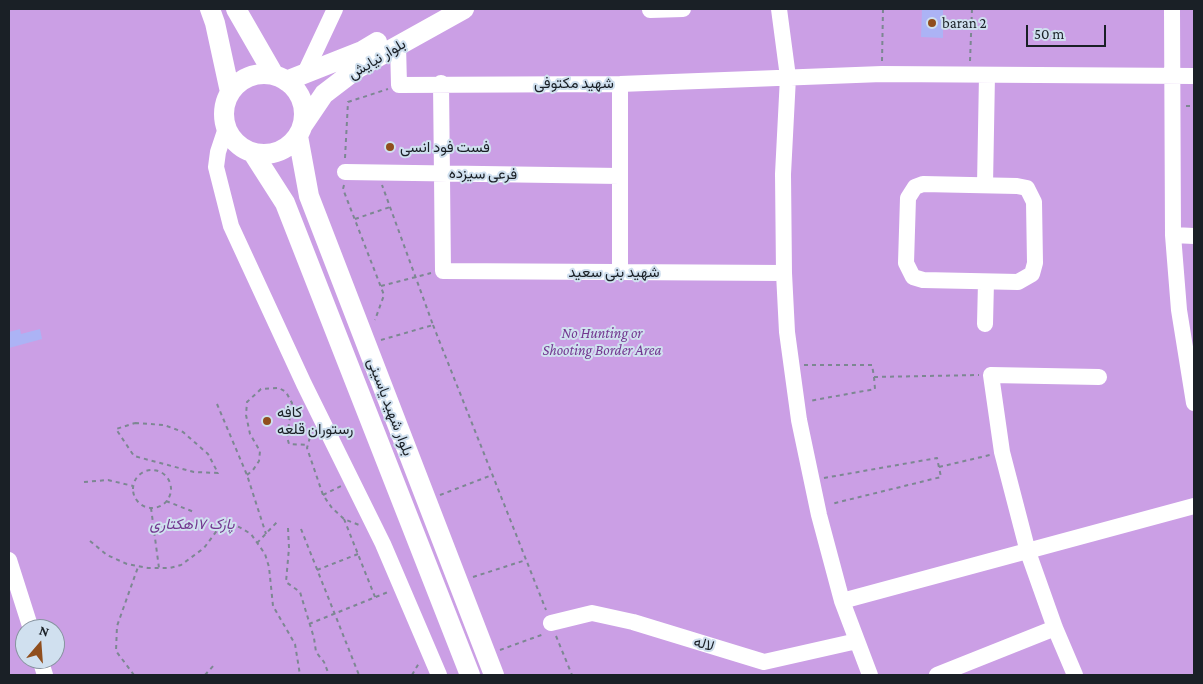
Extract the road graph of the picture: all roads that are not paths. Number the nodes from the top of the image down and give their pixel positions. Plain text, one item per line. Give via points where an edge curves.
1 (210, 9) edge
2 (236, 9) edge
3 (335, 9) edge
4 (438, 9) edge
5 (463, 9) edge
6 (683, 9) edge
7 (779, 9) edge
8 (1172, 9) edge
9 (650, 10) edge
10 (398, 45) junction
11 (305, 74) junction
12 (987, 75) junction
13 (1174, 76) junction
14 (1194, 76) edge
15 (788, 77) junction
16 (280, 78) junction
17 (441, 84) junction
18 (620, 84) junction
19 (230, 92) junction
20 (226, 128) junction
21 (300, 130) junction
22 (254, 153) junction
23 (345, 172) road end
24 (443, 174) junction
25 (620, 176) junction
26 (985, 185) junction
27 (1173, 235) junction
28 (1194, 236) edge
29 (620, 272) junction
30 (784, 273) junction
31 (986, 282) junction
32 (985, 324) dead end
33 (1190, 361) edge
34 (1099, 377) dead end
35 (1194, 403) edge
36 (1194, 506) edge
37 (1028, 552) junction
38 (9, 560) edge
39 (842, 601) junction
40 (28, 619) edge
41 (552, 627) road end
42 (1055, 628) junction
43 (857, 641) junction
44 (762, 669) edge
45 (438, 675) edge
46 (470, 675) edge
47 (494, 675) edge
48 (870, 675) edge
49 (937, 675) edge
50 (1075, 675) edge

1 - 19 main road
2 - 16 main road
3 - 11 street
4 - 11 main road, بلوار نیایش via 362,51
5 - 10 main road, بلوار نیایش
6 - 9 street
7 - 15 street
8 - 13 street
10 - 17 street, شهید مکتوفی via 399,85
10 - 21 main road, بلوار نیایش via 358,68 324,94
11 - 16 main road, بلوار نیایش
12 - 13 street, شهید مکتوفی
12 - 15 street, شهید مکتوفی
12 - 26 street
13 - 14 street, شهید مکتوفی
13 - 27 street
15 - 18 street, شهید مکتوفی
15 - 30 street via 783,174
16 - 19 main road via 262,74 250,77
16 - 21 main road via 295,89 302,100 304,112
17 - 18 street, شهید مکتوفی
17 - 24 street
18 - 25 street
19 - 20 main road via 225,104
20 - 22 main road via 242,148
20 - 45 street via 216,167 231,226 380,536
21 - 22 main road via 289,146 278,152
21 - 47 main road, بلوار شهید یاسینی via 309,196
22 - 46 main road, بلوار شهید یاسینی via 285,203
23 - 24 street, فرعی سیزده
24 - 25 street, فرعی سیزده
24 - 29 street, شهید بنی سعید via 444,271
25 - 29 street
26 - 31 street via 1022,186 1031,192 1035,263 1032,274 1023,281
26 - 31 street via 924,184 911,190 906,264 909,273 917,279
27 - 28 street
27 - 33 street via 1179,310
29 - 30 street, شهید بنی سعید
30 - 39 street via 797,403 817,508
31 - 32 street
33 - 35 street
34 - 37 street via 991,374 1002,452
36 - 37 street
37 - 39 street
37 - 42 street
38 - 40 street
39 - 43 street
41 - 44 street, لاله via 592,614 633,622
42 - 49 street
42 - 50 street
43 - 44 street, لاله
43 - 48 street

